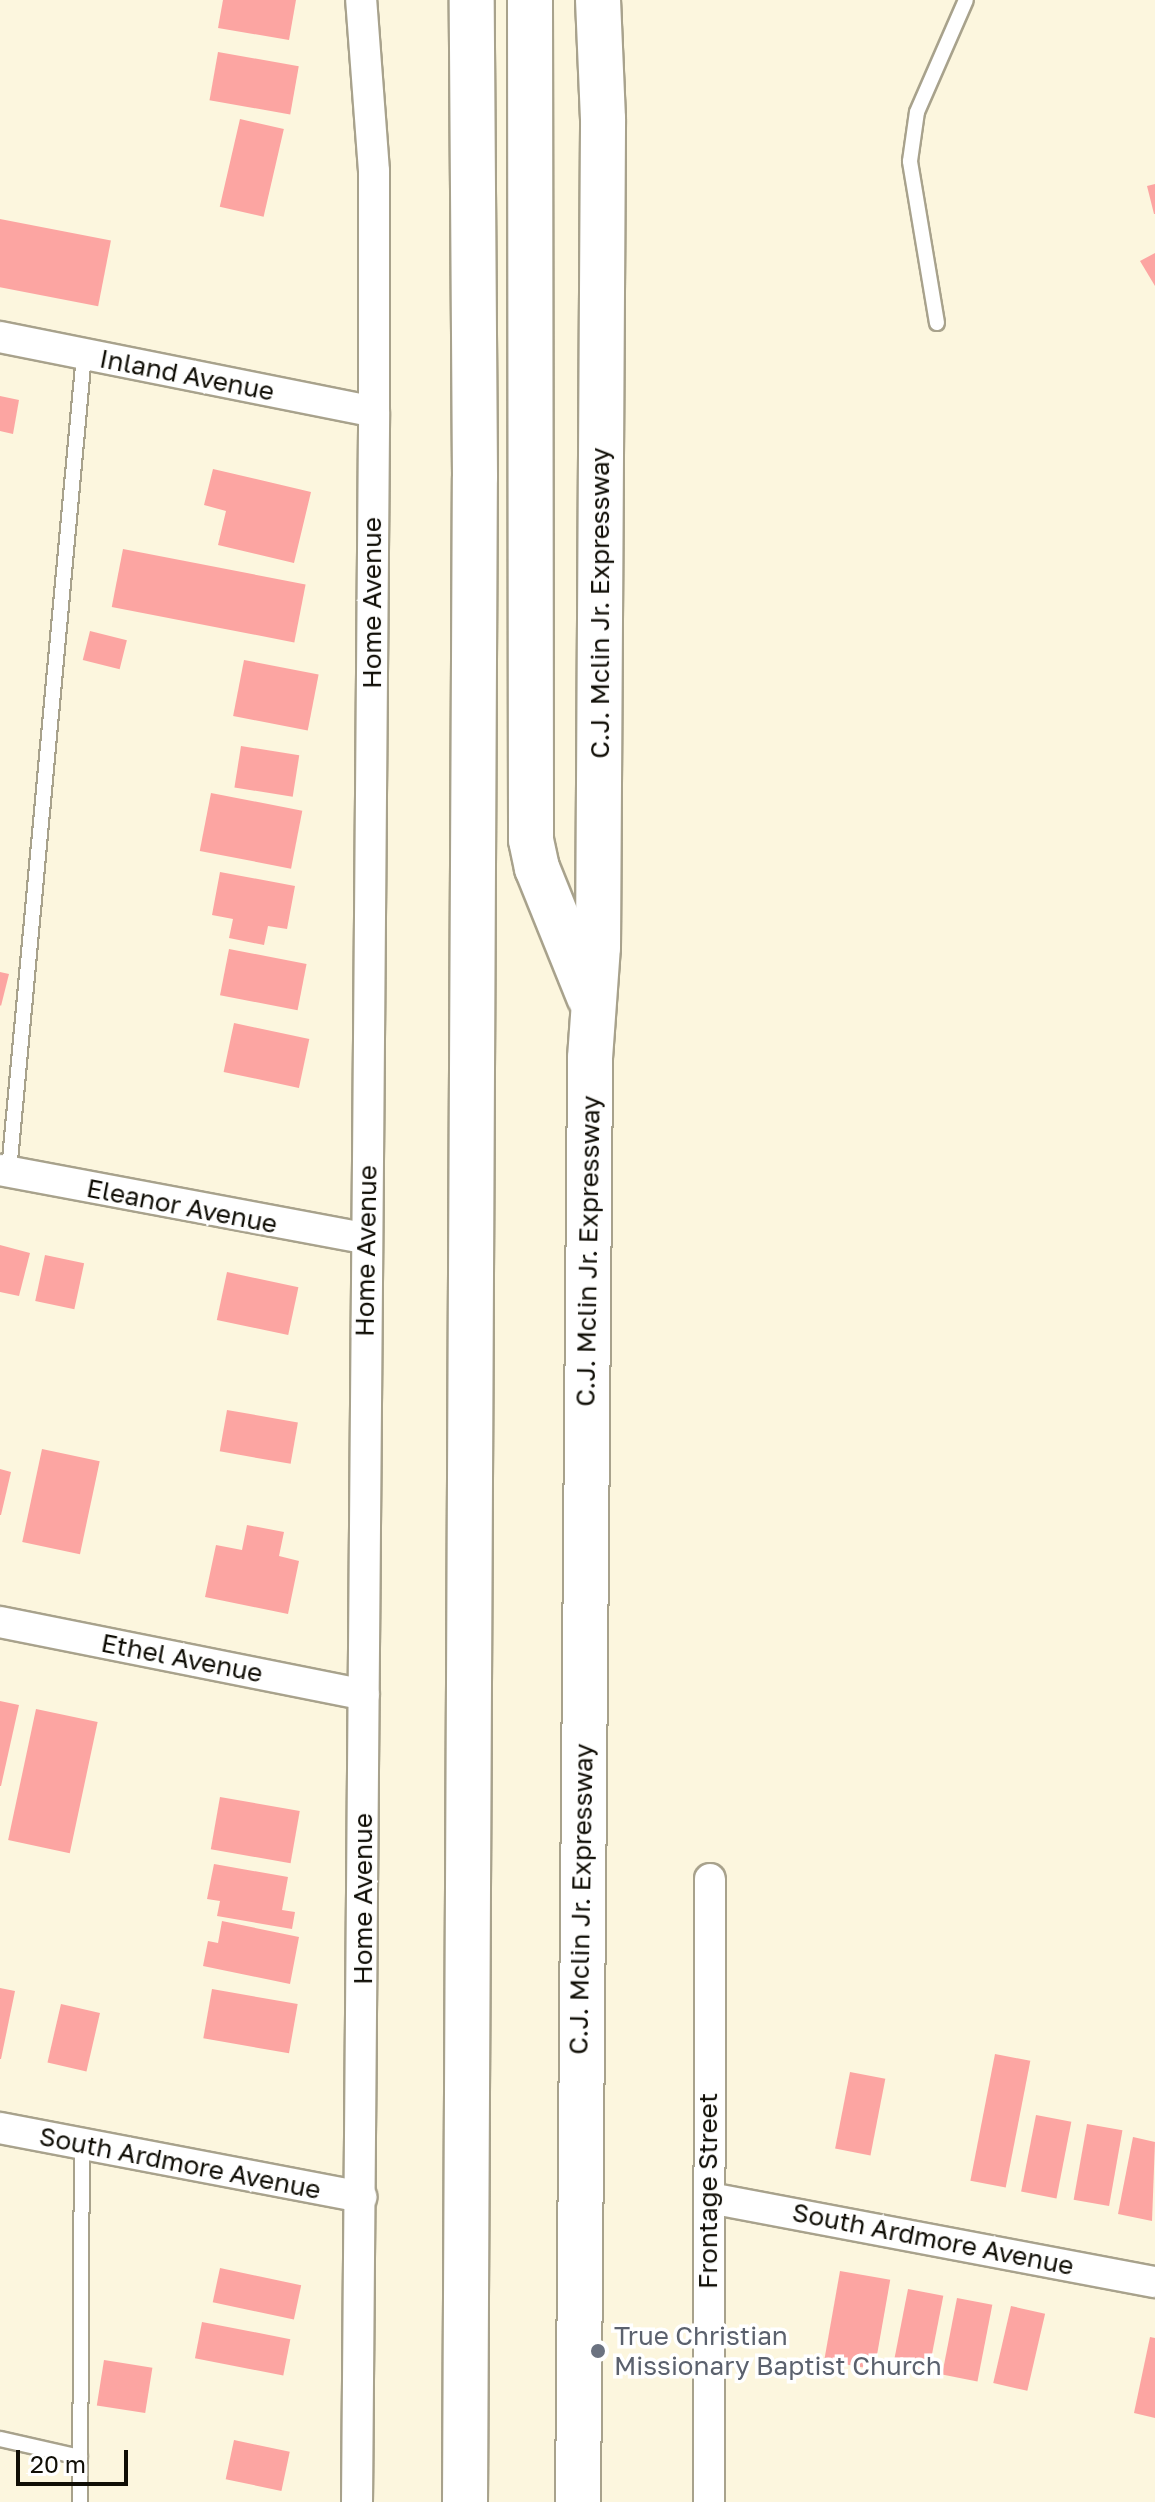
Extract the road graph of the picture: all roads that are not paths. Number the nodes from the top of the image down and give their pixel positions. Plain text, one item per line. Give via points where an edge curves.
1 (361, 0) edge
2 (472, 0) edge
3 (530, 0) edge
4 (598, 0) edge
5 (966, 0) edge
6 (937, 323) dead end
7 (0, 337) edge
8 (84, 354) junction
9 (374, 412) junction
10 (594, 1010) junction
11 (5, 1170) edge
12 (365, 1238) junction
13 (0, 1622) edge
14 (364, 1695) junction
15 (710, 1879) dead end
16 (0, 2128) edge
17 (82, 2144) junction
18 (361, 2197) junction
19 (710, 2198) junction
20 (1155, 2282) edge
21 (0, 2439) edge
22 (80, 2457) junction
23 (80, 2502) edge
24 (357, 2502) edge
25 (465, 2502) edge
26 (578, 2502) edge
27 (709, 2502) edge

1 - 9 street, Home Avenue via 374,171
2 - 25 highway via 475,466
3 - 10 highway via 531,840 537,868
4 - 10 highway, C.J. Mclin Jr. Expressway via 603,135
5 - 6 lane via 917,112 910,161
7 - 8 street, Inland Avenue
8 - 9 street, Inland Avenue
8 - 11 lane
9 - 12 street, Home Avenue
10 - 26 highway, C.J. Mclin Jr. Expressway via 577,2094
11 - 12 street, Eleanor Avenue
12 - 14 street, Home Avenue
13 - 14 street, Ethel Avenue
14 - 18 street, Home Avenue
15 - 19 street, Frontage Street
16 - 17 street, South Ardmore Avenue
17 - 18 street, South Ardmore Avenue
17 - 22 lane
18 - 24 street, Home Avenue
19 - 20 street, South Ardmore Avenue
19 - 27 street, Frontage Street
21 - 22 lane
22 - 23 lane

